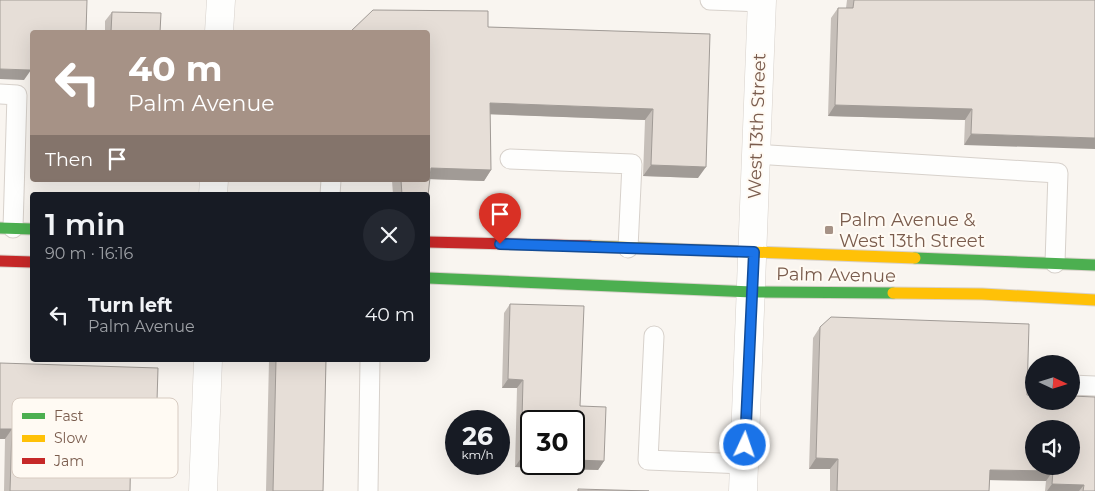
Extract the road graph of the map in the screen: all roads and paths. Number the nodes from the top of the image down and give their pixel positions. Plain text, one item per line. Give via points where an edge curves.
1 (221, 0) edge
2 (710, 0) edge
3 (762, 1) edge
4 (219, 30) edge
5 (0, 94) edge
6 (755, 154) junction
7 (510, 159) dead end
8 (6, 228) edge
9 (30, 229) edge
10 (430, 242) edge
11 (628, 248) junction
12 (754, 252) junction
13 (0, 260) edge
14 (30, 262) edge
15 (1055, 263) junction
16 (1095, 265) edge
17 (430, 278) edge
18 (752, 292) junction
19 (1095, 300) edge
20 (654, 336) dead end
21 (208, 362) edge
22 (370, 362) edge
23 (1080, 385) edge
24 (1095, 386) edge
25 (744, 464) junction
26 (203, 491) edge
27 (368, 491) edge
28 (743, 491) edge

1 - 4 street
2 - 3 lane
3 - 6 street, West 13th Street
5 - 8 lane via 17,94
6 - 12 street, West 13th Street
6 - 15 lane via 1058,173
7 - 11 lane via 632,164
8 - 9 main road
10 - 11 main road, Palm Avenue
11 - 12 main road, Palm Avenue
12 - 15 main road, Palm Avenue
12 - 18 street, West 13th Street
13 - 14 main road
15 - 16 main road, Palm Avenue
17 - 18 main road, Palm Avenue
18 - 19 main road, Palm Avenue via 982,294
18 - 25 street, West 13th Street
20 - 25 lane via 648,460
21 - 26 street
22 - 27 lane
23 - 24 lane
25 - 28 street, West 13th Street

